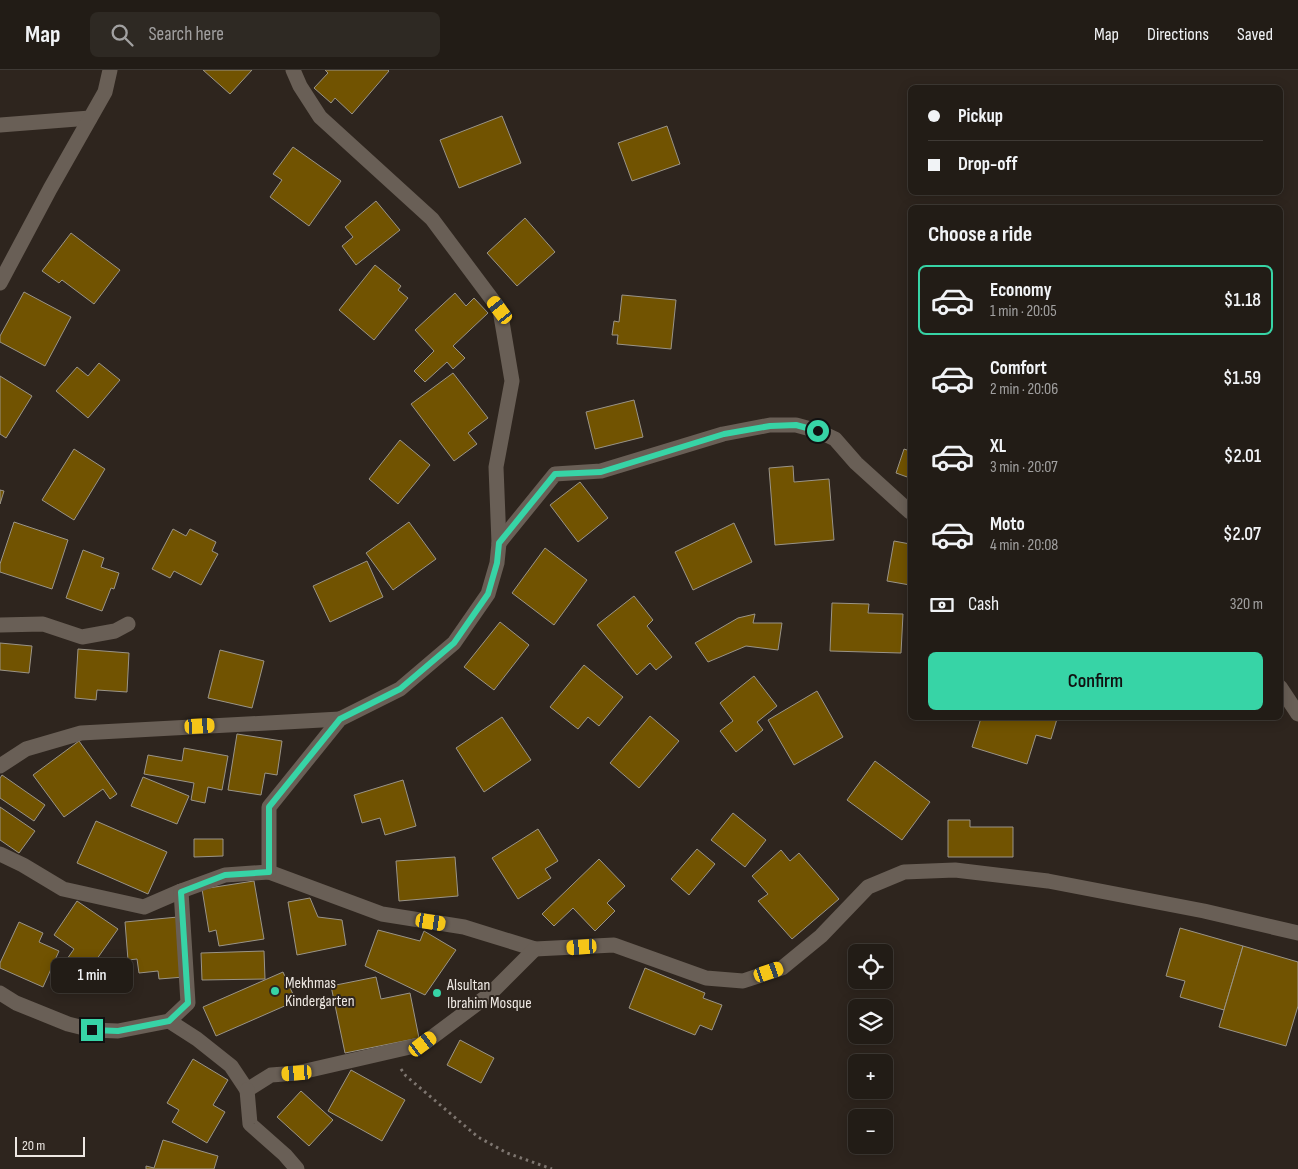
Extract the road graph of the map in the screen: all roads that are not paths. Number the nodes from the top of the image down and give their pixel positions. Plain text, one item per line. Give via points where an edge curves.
1 (110, 70) edge
2 (293, 70) edge
3 (90, 118) junction
4 (0, 124) edge
5 (0, 283) edge
6 (908, 510) edge
7 (499, 543) junction
8 (0, 624) edge
9 (128, 624) dead end
10 (1283, 692) edge
11 (1298, 714) edge
12 (340, 719) junction
13 (0, 766) edge
14 (0, 854) edge
15 (269, 872) junction
16 (181, 892) junction
17 (1298, 933) edge
18 (535, 948) junction
19 (0, 993) edge
20 (169, 1021) junction
21 (247, 1090) junction
22 (296, 1169) edge

1 - 3 street via 105,92
2 - 7 street via 320,117 432,220 500,310 512,380 496,467
3 - 4 street
3 - 5 street
6 - 7 street via 856,463 835,439 796,425 770,426 724,434 601,472 555,474
7 - 12 street via 488,594 454,643 400,689
8 - 9 street via 43,624 82,637 115,631
10 - 11 street
12 - 13 street via 81,733 26,749
12 - 15 street via 269,807
14 - 16 street via 63,889 144,908
15 - 16 street via 225,875
15 - 18 street via 382,914 464,927
16 - 20 street via 188,1003
17 - 18 street via 1048,881 955,870 904,872 868,887 821,936 782,968 743,981 706,978 614,945
18 - 21 street via 490,994 423,1044 297,1073 271,1075
19 - 20 street via 68,1024 92,1030 118,1031
20 - 21 street via 231,1066
21 - 22 street via 250,1124

